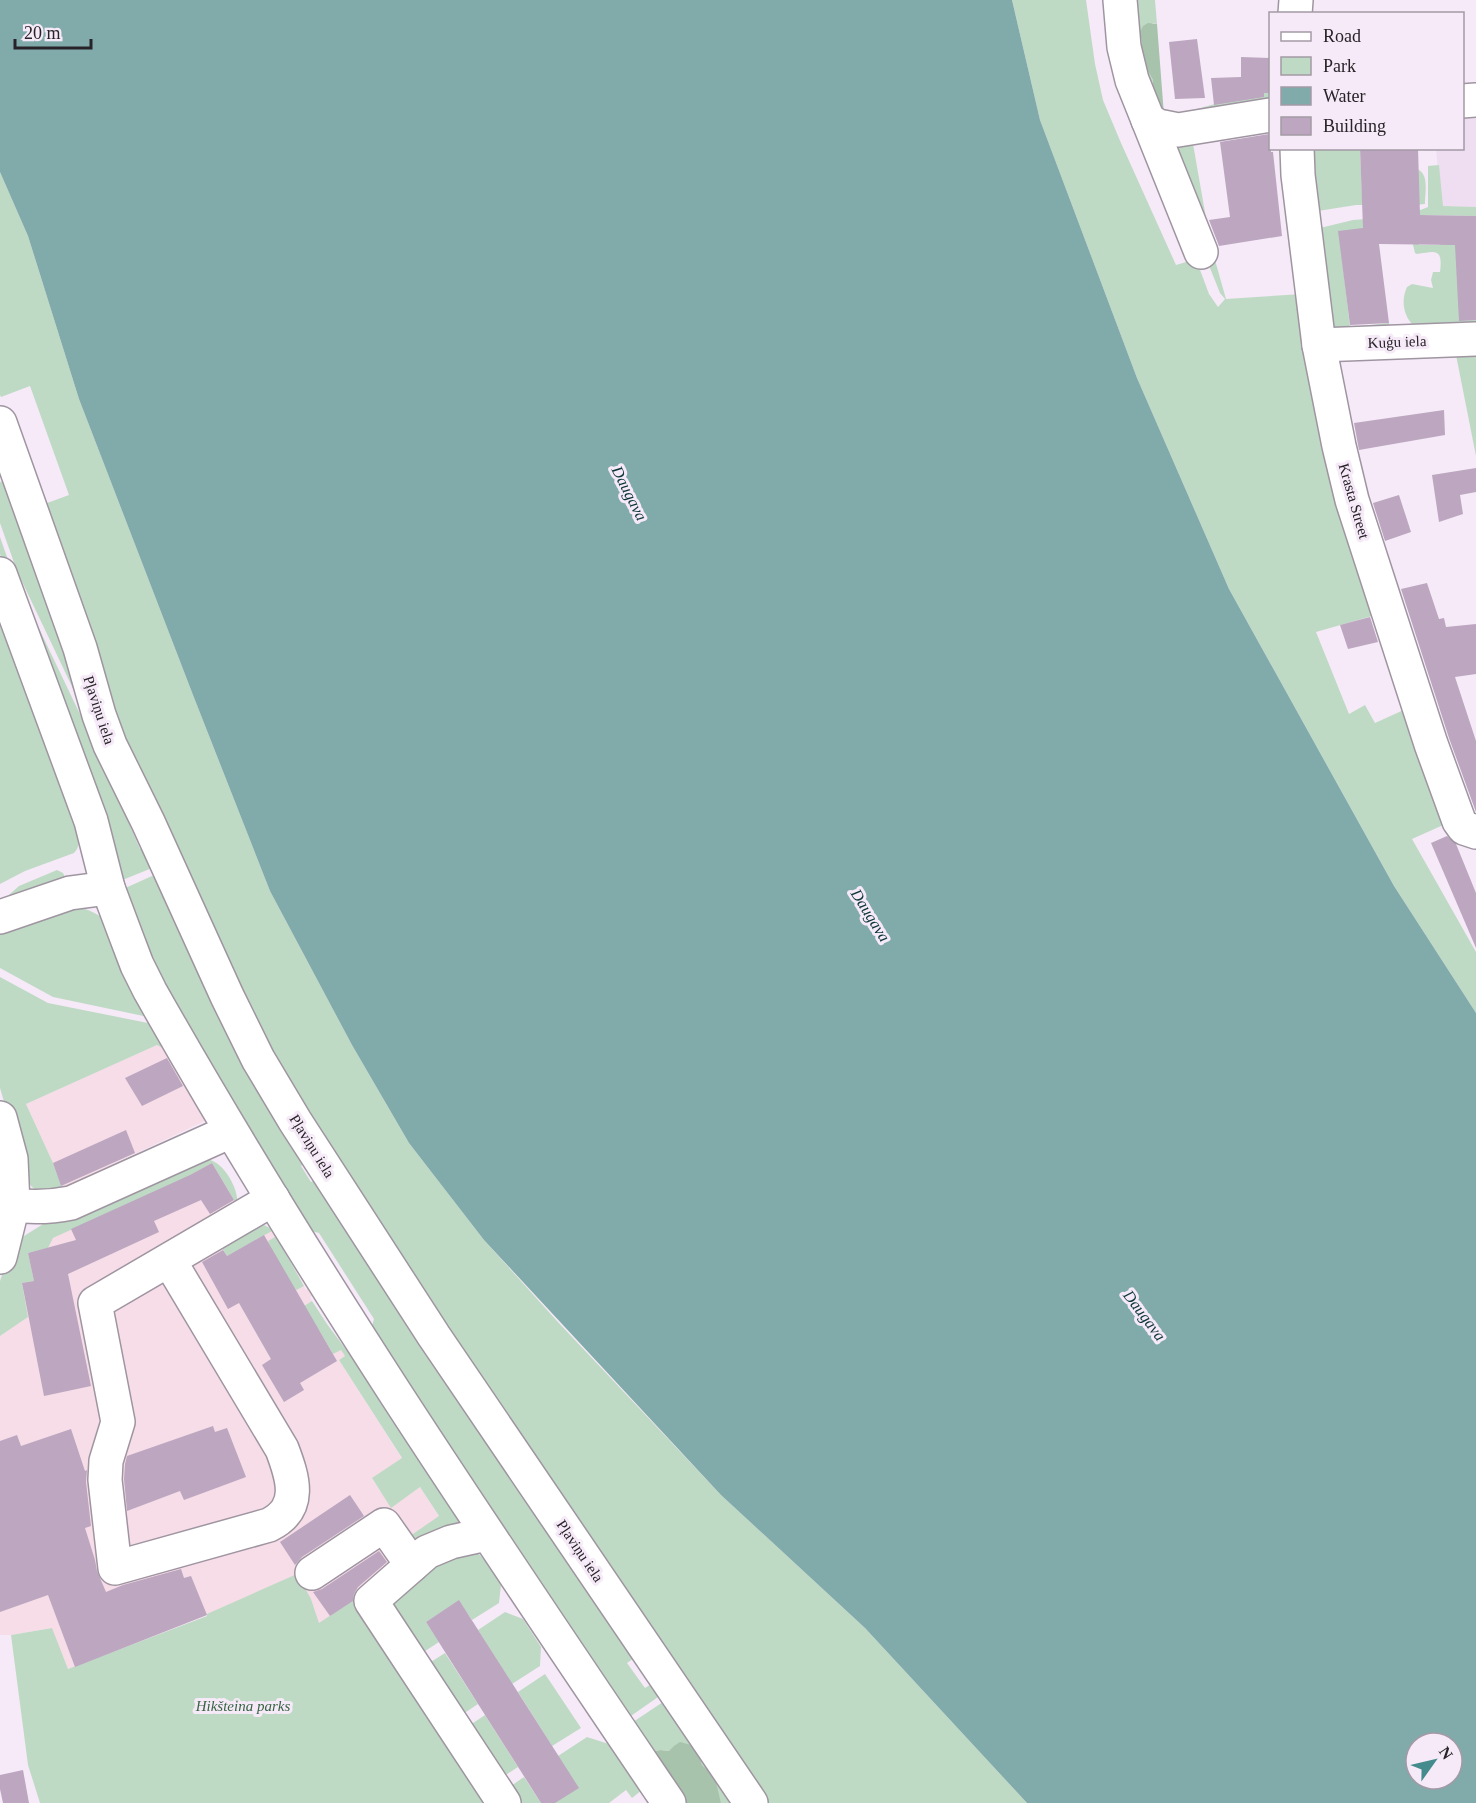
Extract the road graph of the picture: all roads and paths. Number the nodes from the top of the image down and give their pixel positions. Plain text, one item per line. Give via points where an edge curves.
1 (1120, 0) edge
2 (1269, 115) edge
3 (1148, 120) junction
4 (1297, 150) edge
5 (1201, 252) dead end
6 (1476, 339) edge
7 (1319, 345) junction
8 (0, 423) edge
9 (0, 574) edge
10 (1476, 832) edge
11 (1476, 849) edge
12 (108, 888) junction
13 (0, 917) edge
14 (0, 1118) edge
15 (231, 1131) junction
16 (273, 1200) junction
17 (13, 1205) junction
18 (0, 1257) edge
19 (169, 1260) junction
20 (487, 1534) junction
21 (412, 1565) junction
22 (312, 1573) dead end
23 (504, 1803) edge
24 (669, 1803) edge
25 (751, 1803) edge

1 - 3 street via 1124,47
2 - 3 street via 1178,130
3 - 5 street
4 - 7 street, Krasta Street
6 - 7 street, Kuģu iela
7 - 10 street, Krasta Street via 1352,500 1459,821 1464,828
8 - 25 street, Pļaviņu iela via 110,745 258,1059 434,1336
9 - 12 street via 91,821
10 - 11 street
12 - 13 street via 70,892
12 - 15 street via 137,965
14 - 17 street via 11,1159
15 - 16 street
15 - 17 street via 71,1203 32,1208
16 - 19 street
16 - 20 street
17 - 18 street
19 - 19 street via 282,1449 292,1499 280,1519 269,1525 116,1568 105,1480 106,1461 118,1422 95,1303
20 - 21 street via 436,1547
20 - 24 street
21 - 22 street via 384,1525
21 - 23 street via 371,1601

